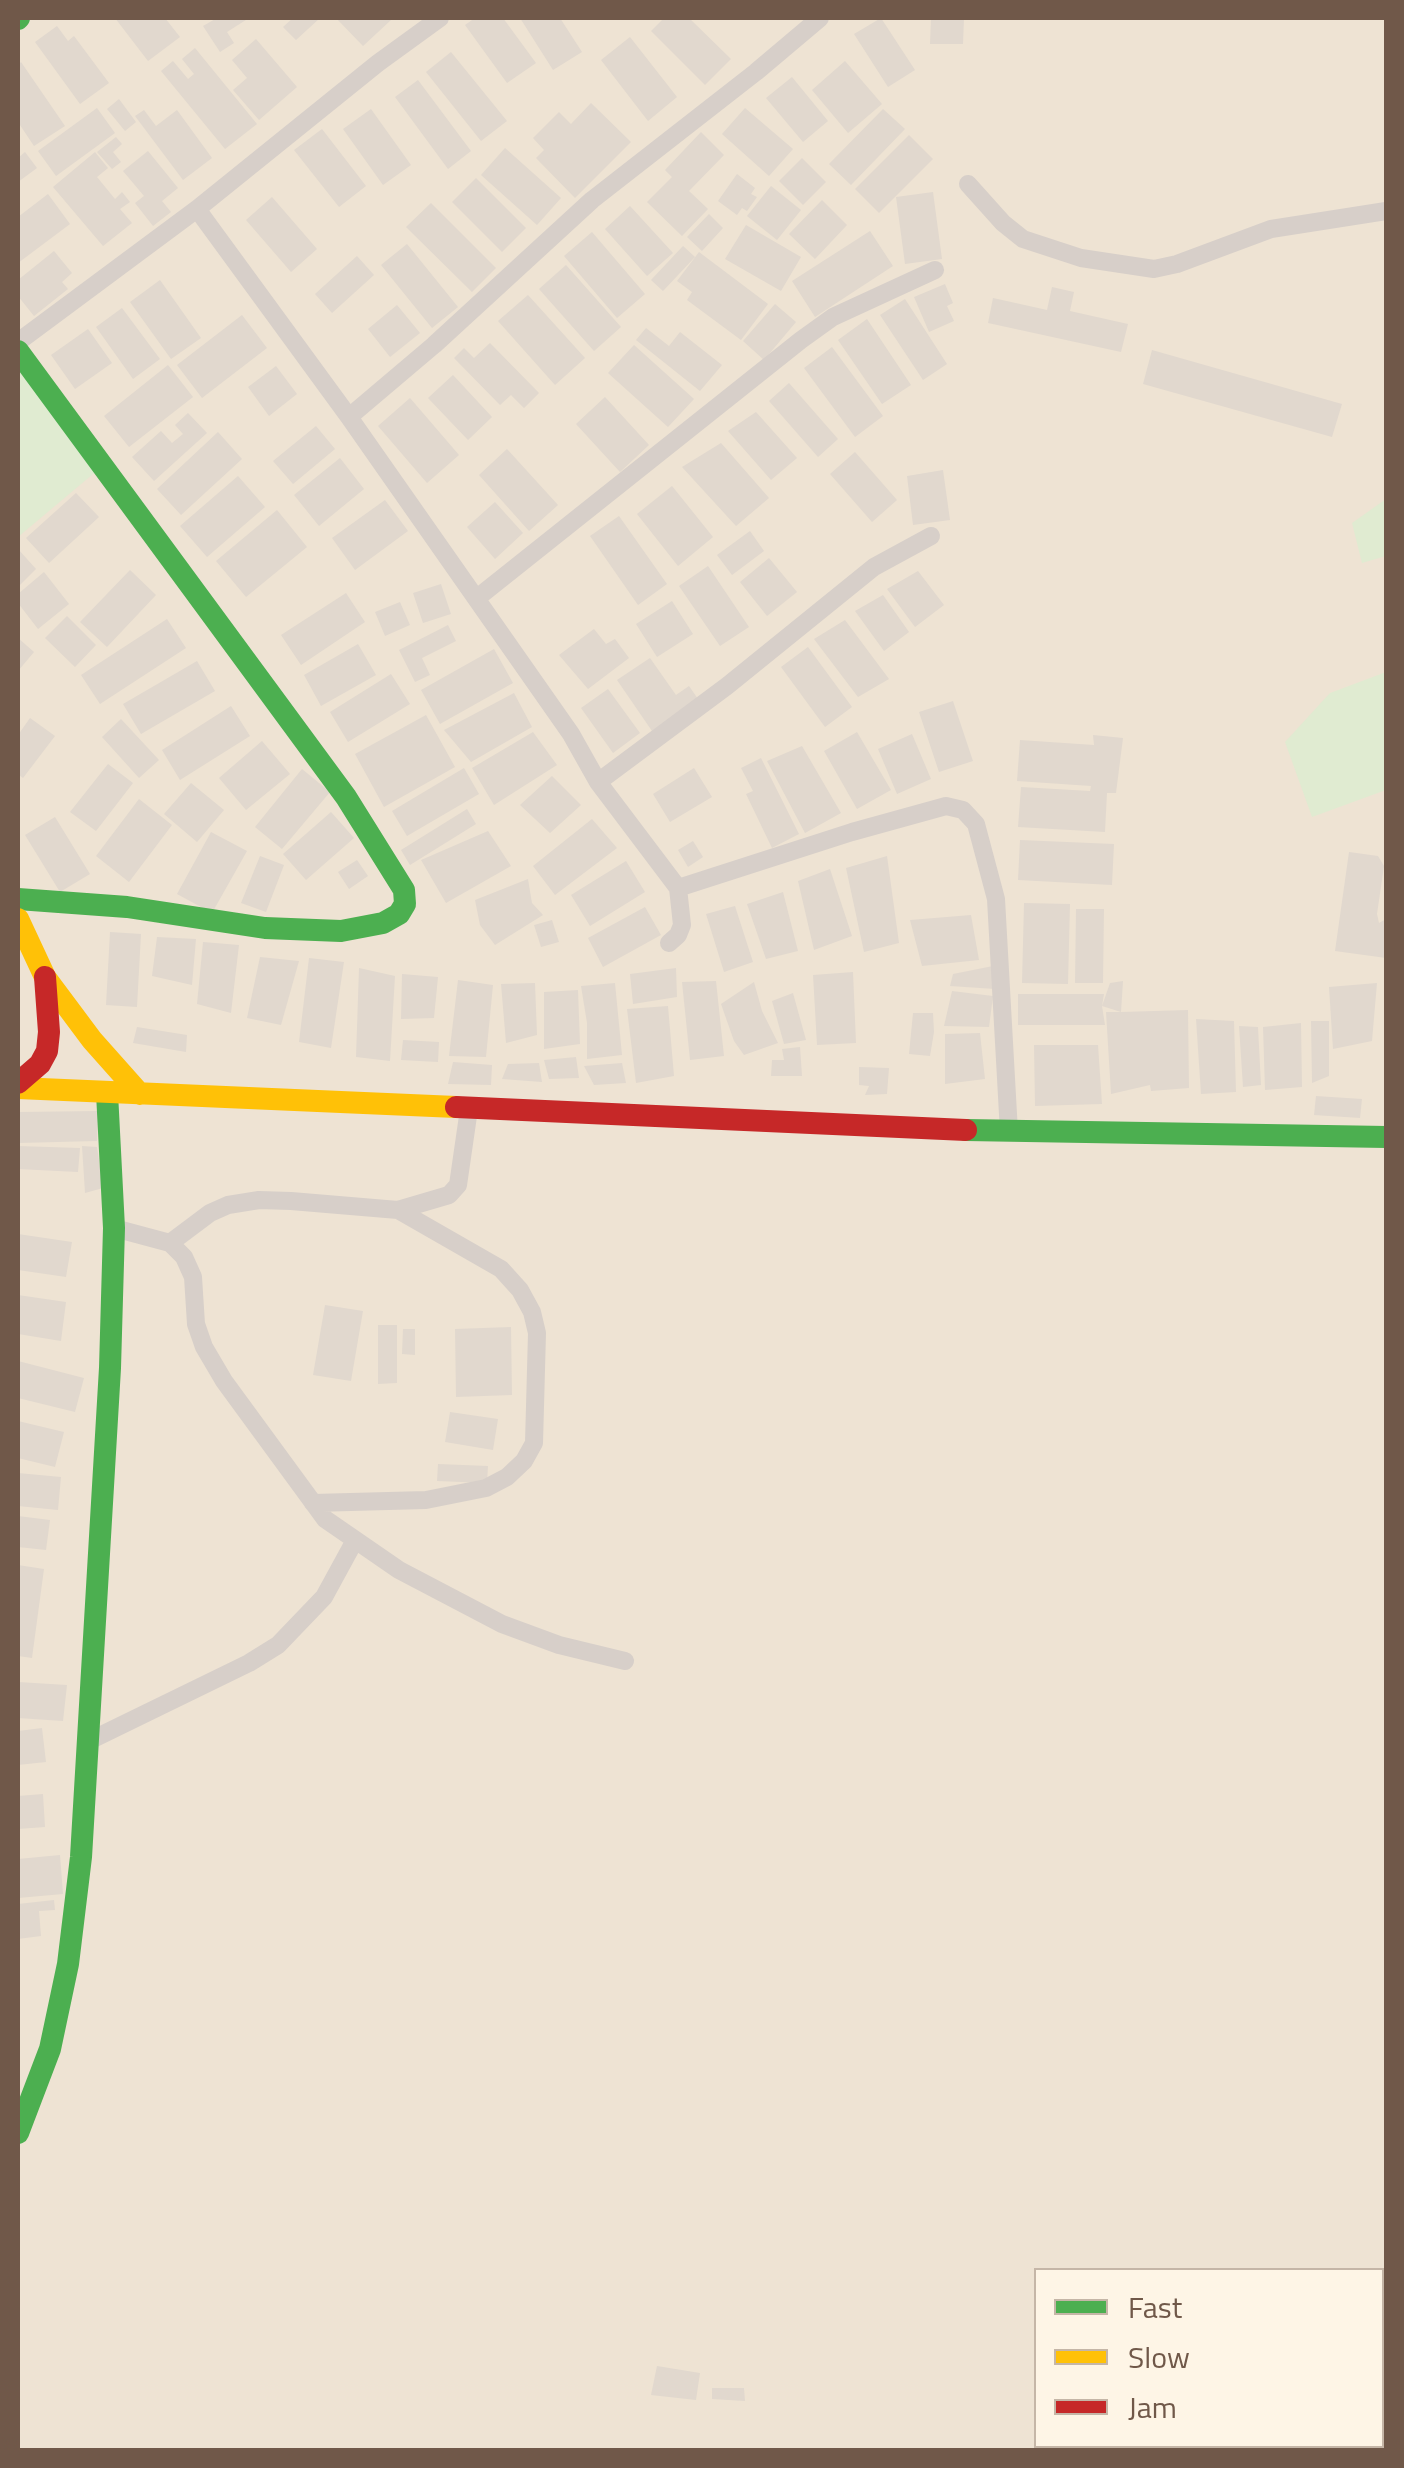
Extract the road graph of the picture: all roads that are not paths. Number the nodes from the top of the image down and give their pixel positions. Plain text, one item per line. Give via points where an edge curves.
1 (440, 18) edge
2 (820, 18) edge
3 (968, 184) dead end
4 (197, 210) junction
5 (1386, 210) edge
6 (936, 270) dead end
7 (18, 342) edge
8 (18, 351) edge
9 (349, 417) junction
10 (932, 536) dead end
11 (477, 598) junction
12 (598, 782) junction
13 (678, 888) junction
14 (18, 898) edge
15 (18, 919) edge
16 (668, 942) dead end
17 (44, 977) junction
18 (18, 1085) edge
19 (108, 1093) junction
20 (140, 1094) junction
21 (469, 1109) junction
22 (1009, 1132) junction
23 (1386, 1137) edge
24 (398, 1210) junction
25 (114, 1228) junction
26 (170, 1243) junction
27 (313, 1503) junction
28 (354, 1542) junction
29 (625, 1661) dead end
30 (89, 1741) junction
31 (18, 2133) edge

1 - 4 street
2 - 9 street via 592,200
3 - 5 street via 1023,240 1081,258 1154,268 1271,229
4 - 7 street
4 - 9 street
6 - 11 street via 834,317 801,340
8 - 14 street via 346,797 404,890 405,904 384,923 341,931
9 - 11 street
10 - 12 street via 874,567
11 - 12 street
12 - 13 street
13 - 16 street via 682,925
13 - 22 street via 946,806 963,810 976,824 996,899
15 - 17 street
17 - 18 street via 47,1051
17 - 20 street
18 - 19 street
19 - 20 street
19 - 25 street
20 - 21 street
21 - 22 street
21 - 24 street via 458,1185 449,1196
22 - 23 street
24 - 26 street via 259,1200 210,1213
24 - 27 street via 501,1270 520,1290 536,1333 534,1444 524,1462 486,1488 426,1500
25 - 26 street
25 - 30 street
26 - 27 street via 192,1277 204,1346
27 - 28 street
28 - 29 street via 502,1624
28 - 30 street via 324,1597 278,1645
30 - 31 street via 68,1964 50,2048

